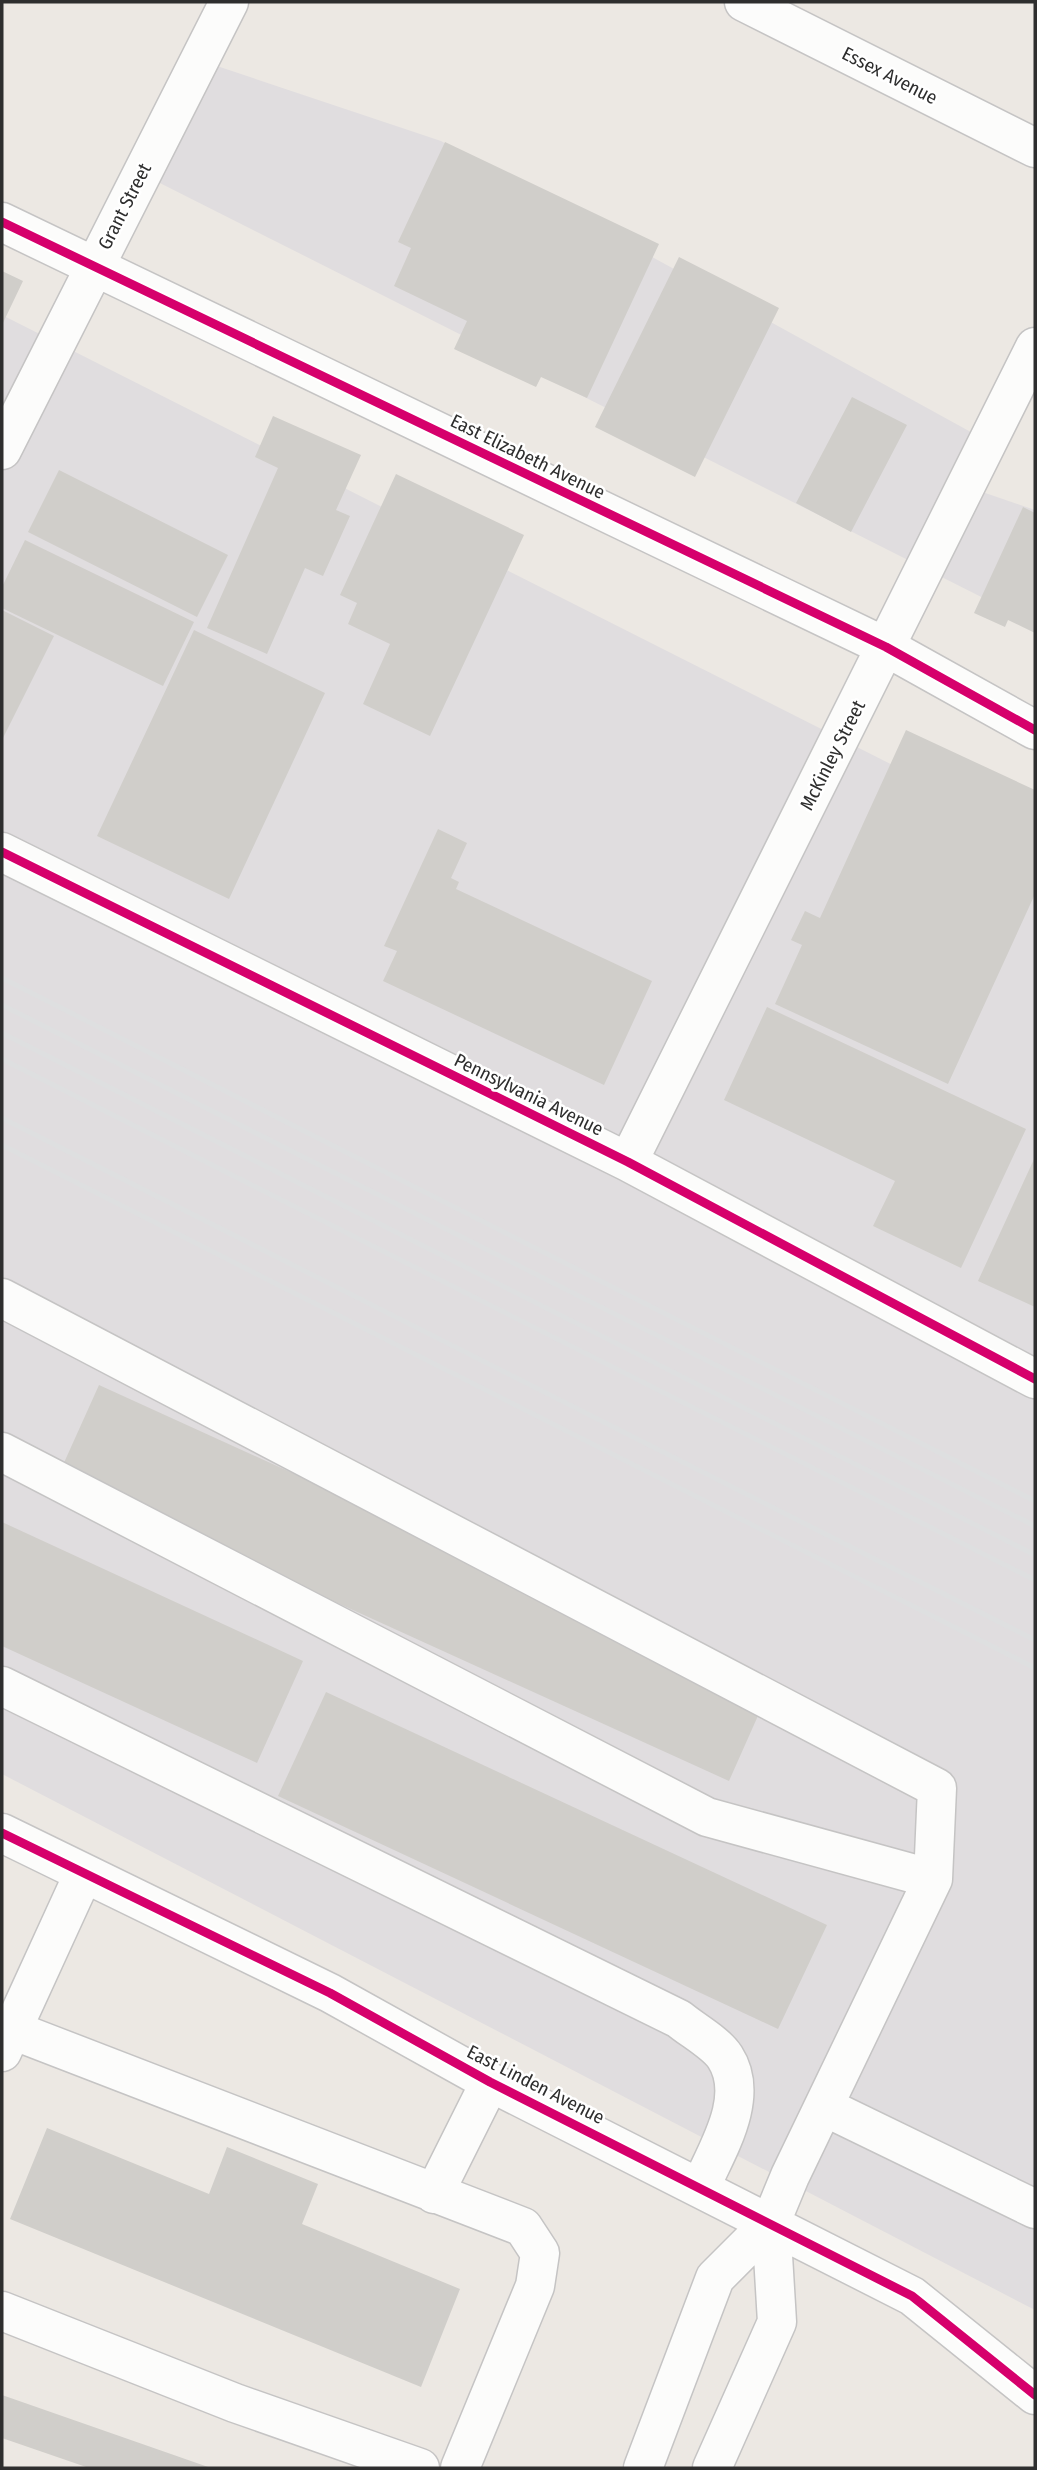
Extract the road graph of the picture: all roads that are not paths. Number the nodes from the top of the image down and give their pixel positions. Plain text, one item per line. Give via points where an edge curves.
1 (229, 2) edge
2 (744, 2) edge
3 (1035, 148) edge
4 (2, 222) edge
5 (92, 268) junction
6 (1035, 347) edge
7 (2, 450) edge
8 (886, 647) junction
9 (1035, 730) edge
10 (2, 852) edge
11 (628, 1162) junction
12 (2, 1298) edge
13 (1035, 1379) edge
14 (2, 1452) edge
15 (2, 1686) edge
16 (2, 1833) edge
17 (83, 1875) junction
18 (933, 1879) junction
19 (6, 2041) edge
20 (490, 2082) junction
21 (825, 2107) junction
22 (701, 2186) junction
23 (433, 2193) junction
24 (1035, 2208) edge
25 (771, 2222) junction
26 (2, 2311) edge
27 (1035, 2395) edge
28 (420, 2468) edge
29 (460, 2468) edge
30 (643, 2468) edge
31 (712, 2468) edge

1 - 5 street, Grant Street
2 - 3 street, Essex Avenue
4 - 5 street, East Elizabeth Avenue
5 - 7 street, Grant Street
5 - 8 street, East Elizabeth Avenue
6 - 8 street, McKinley Street
8 - 9 street, East Elizabeth Avenue
8 - 11 street, McKinley Street
10 - 11 street, Pennsylvania Avenue
11 - 13 street, Pennsylvania Avenue
12 - 18 street via 937,1788
14 - 18 street via 707,1817
15 - 22 street via 679,2019 725,2057 735,2089 730,2121
16 - 17 street, East Linden Avenue
17 - 19 street
17 - 20 street, East Linden Avenue via 330,1993
18 - 21 street
19 - 23 street
20 - 22 street, East Linden Avenue
20 - 23 street
21 - 24 street
21 - 25 street
22 - 25 street, East Linden Avenue
23 - 29 street via 523,2227 540,2253 535,2286
25 - 27 street, East Linden Avenue via 912,2296
25 - 30 street via 715,2278
25 - 31 street via 777,2322
26 - 28 street via 234,2403

